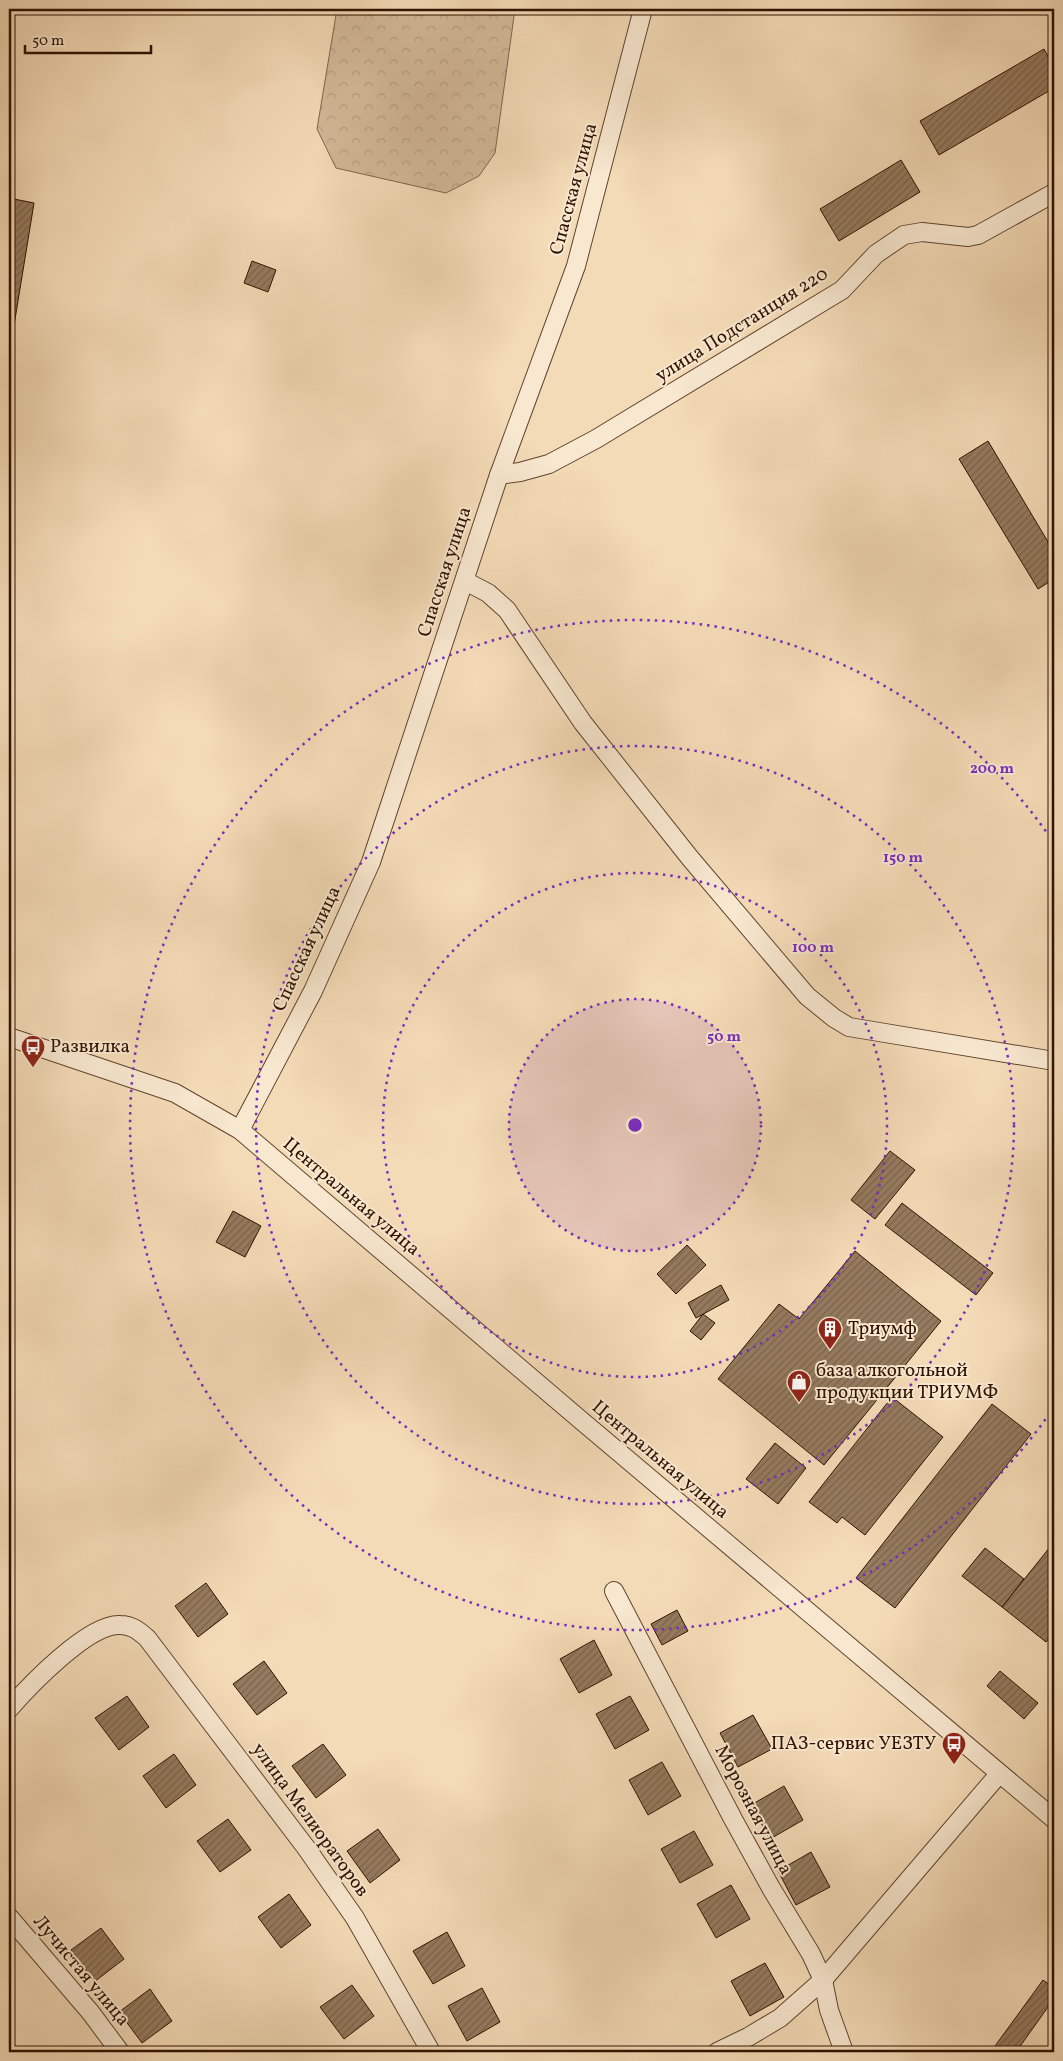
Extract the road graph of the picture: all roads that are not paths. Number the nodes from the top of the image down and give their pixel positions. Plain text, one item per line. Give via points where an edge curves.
1 (643, 9) edge
2 (1054, 193) edge
3 (499, 476) junction
4 (465, 581) junction
5 (9, 1037) edge
6 (1054, 1060) edge
7 (240, 1130) junction
8 (614, 1591) dead end
9 (9, 1709) edge
10 (999, 1774) junction
11 (1054, 1819) edge
12 (9, 1917) edge
13 (823, 1980) junction
14 (120, 2052) edge
15 (431, 2052) edge
16 (717, 2052) edge
17 (844, 2052) edge

1 - 3 street, Спасская улица via 576,266
2 - 3 street, улица Подстанция 220 via 978,235 968,237 922,232 904,235 876,254 842,290 596,439 549,464
3 - 4 street, Спасская улица
4 - 6 street via 488,593 507,610 582,723 690,858 807,996 834,1018 849,1028
4 - 7 street, Спасская улица via 371,862 313,991
5 - 7 street, Центральная улица via 175,1093
7 - 10 street, Центральная улица
8 - 13 street, Морозная улица via 733,1819
9 - 15 street, улица Мелиораторов via 43,1672 75,1646 100,1630 118,1624 134,1627 165,1661 355,1918
10 - 11 street, Центральная улица
10 - 13 street
12 - 14 street, Лучистая улица
13 - 16 street via 780,2018
13 - 17 street, Морозная улица via 829,2010

